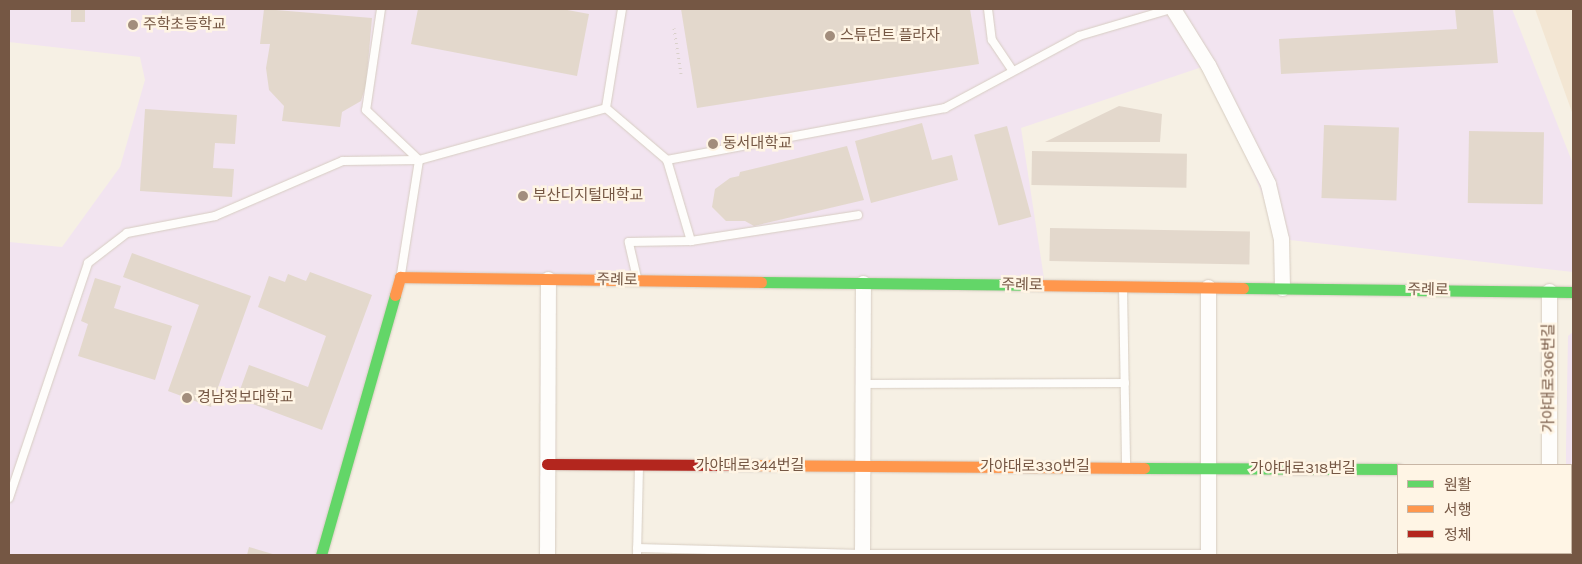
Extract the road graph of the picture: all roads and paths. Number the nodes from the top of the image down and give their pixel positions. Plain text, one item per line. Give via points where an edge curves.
1 (381, 9) edge
2 (622, 9) edge
3 (988, 9) edge
4 (1172, 9) edge
5 (674, 28) dead end
6 (1013, 71) junction
7 (681, 73) dead end
8 (606, 108) junction
9 (419, 160) junction
10 (667, 160) junction
11 (858, 216) dead end
12 (691, 241) junction
13 (400, 277) junction
14 (548, 279) junction
15 (638, 280) junction
16 (862, 283) junction
17 (1123, 286) junction
18 (1208, 287) junction
19 (1282, 288) junction
20 (1549, 291) junction
21 (1573, 292) edge
22 (1125, 383) junction
23 (862, 384) junction
24 (547, 464) junction
25 (1549, 464) edge
26 (639, 465) junction
27 (862, 466) junction
28 (1126, 468) junction
29 (1208, 469) junction
30 (1397, 469) edge
31 (9, 498) edge
32 (637, 552) edge
33 (862, 554) edge
34 (321, 555) edge
35 (547, 555) edge
36 (1208, 555) edge

1 - 9 lane via 366,110
2 - 8 lane
3 - 6 lane via 992,40
4 - 6 lane via 1079,36
4 - 19 street via 1208,65 1268,184 1281,239
5 - 7 path
6 - 10 lane via 945,108
8 - 9 lane
8 - 10 lane
9 - 13 lane
9 - 31 lane via 343,161 215,216 127,233 88,262
10 - 12 lane
11 - 12 lane
12 - 15 lane via 629,242
13 - 14 street, 주례로
13 - 34 street
14 - 15 street, 주례로
14 - 24 street
15 - 16 street, 주례로
16 - 17 street, 주례로
16 - 23 street
17 - 18 street, 주례로
17 - 22 lane
18 - 19 street, 주례로
18 - 29 street
19 - 20 street, 주례로
20 - 21 street, 주례로
20 - 25 street, 가야대로306번길
22 - 23 lane
22 - 28 lane
23 - 27 street
24 - 26 street, 가야대로344번길
24 - 35 street
26 - 27 street, 가야대로344번길
26 - 32 lane
27 - 28 street, 가야대로330번길
27 - 33 street
28 - 29 street, 가야대로330번길
29 - 30 street, 가야대로318번길
29 - 36 street
32 - 33 lane
33 - 36 lane

